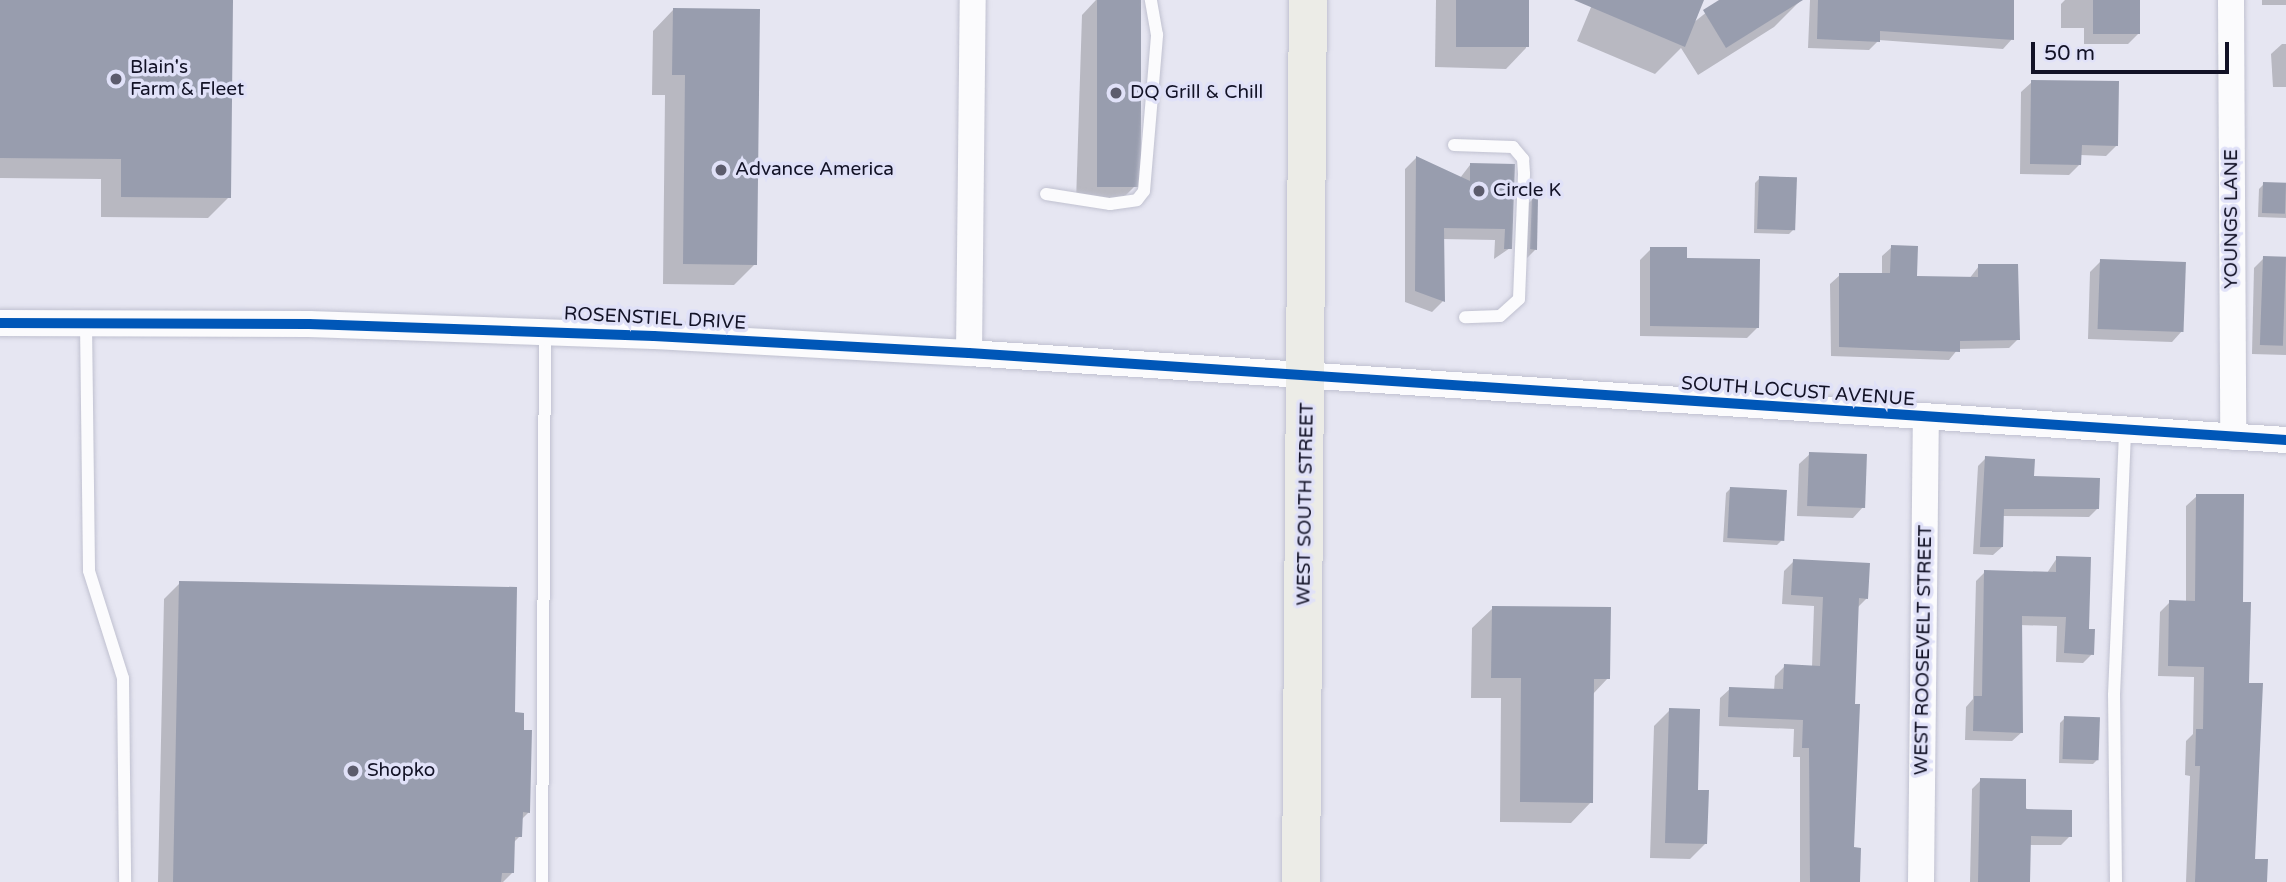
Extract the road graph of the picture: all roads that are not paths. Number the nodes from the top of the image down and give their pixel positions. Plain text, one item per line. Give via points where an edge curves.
1 (973, 0) edge
2 (1151, 0) edge
3 (1308, 0) edge
4 (2231, 0) edge
5 (1454, 145) dead end
6 (1046, 194) dead end
7 (1465, 317) dead end
8 (0, 323) edge
9 (86, 323) junction
10 (545, 332) junction
11 (970, 353) junction
12 (1307, 375) junction
13 (1926, 418) junction
14 (2125, 431) junction
15 (2234, 438) junction
16 (2286, 440) edge
17 (125, 882) edge
18 (542, 882) edge
19 (1301, 882) edge
20 (1922, 882) edge
21 (2116, 882) edge

1 - 11 street
2 - 6 lane via 1157,35 1144,191 1137,200 1110,204
3 - 12 main road, WEST SOUTH STREET
4 - 15 street, YOUNGS LANE
5 - 7 lane via 1513,147 1523,159 1524,174 1519,299 1500,316
8 - 9 street, ROSENSTIEL DRIVE
9 - 10 street, ROSENSTIEL DRIVE
9 - 17 lane via 89,570 123,678
10 - 11 street, ROSENSTIEL DRIVE
10 - 18 lane
11 - 12 street, ROSENSTIEL DRIVE
12 - 13 street, SOUTH LOCUST AVENUE
12 - 19 main road, WEST SOUTH STREET
13 - 14 street, SOUTH LOCUST AVENUE
13 - 20 street, WEST ROOSEVELT STREET
14 - 15 street, SOUTH LOCUST AVENUE
14 - 21 lane via 2114,695
15 - 16 street, SOUTH LOCUST AVENUE

